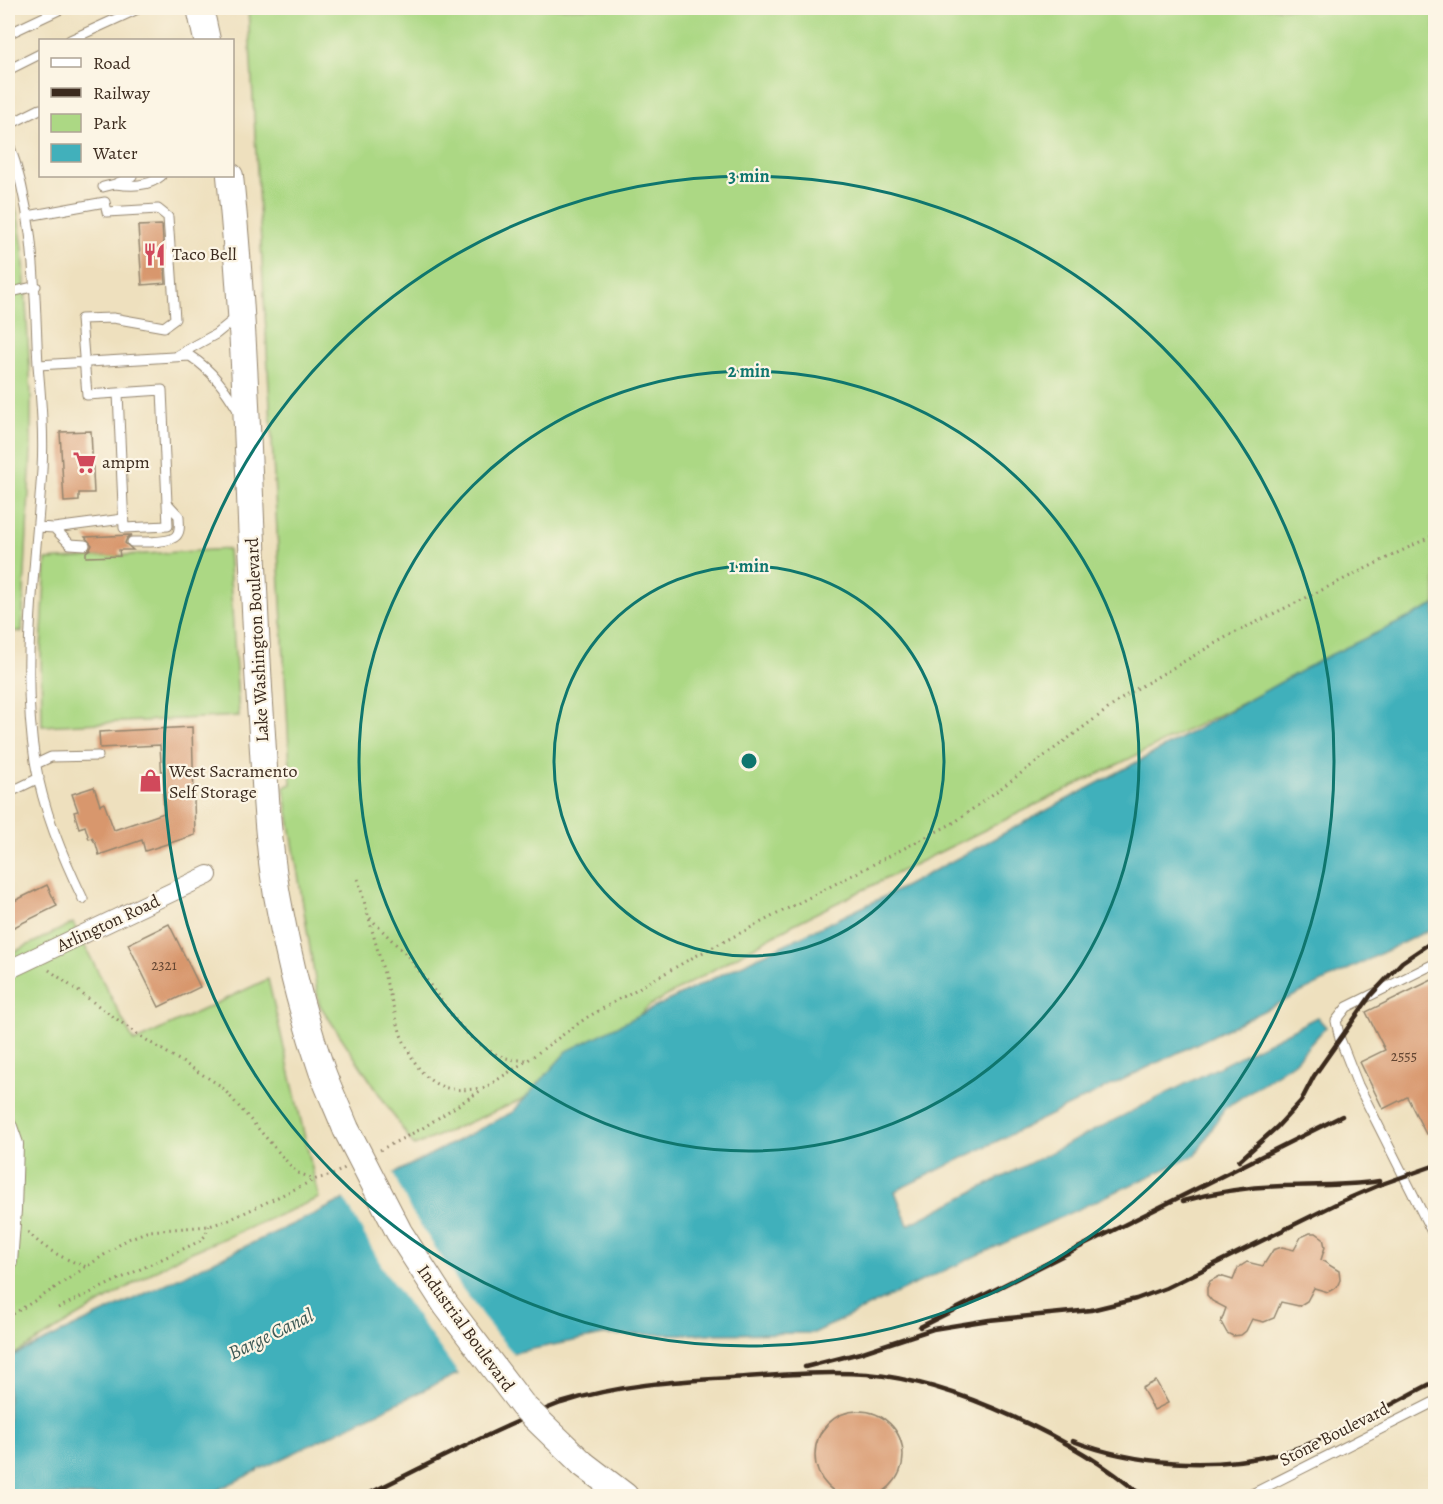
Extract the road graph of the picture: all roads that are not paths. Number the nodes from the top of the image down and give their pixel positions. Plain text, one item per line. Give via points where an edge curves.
1 (63, 8) edge
2 (140, 8) edge
3 (200, 8) edge
4 (8, 34) edge
5 (72, 39) edge
6 (207, 39) edge
7 (39, 54) edge
8 (8, 70) edge
9 (39, 110) edge
10 (8, 125) edge
11 (8, 141) edge
12 (130, 177) edge
13 (159, 177) edge
14 (230, 177) edge
15 (115, 184) junction
16 (103, 187) dead end
17 (28, 216) junction
18 (36, 286) junction
19 (8, 290) edge
20 (241, 314) junction
21 (178, 355) junction
22 (86, 361) junction
23 (38, 365) junction
24 (118, 393) junction
25 (246, 424) junction
26 (167, 503) junction
27 (123, 519) junction
28 (38, 527) junction
29 (54, 528) junction
30 (132, 542) dead end
31 (85, 545) dead end
32 (99, 756) dead end
33 (36, 764) junction
34 (39, 778) junction
35 (8, 794) edge
36 (208, 875) dead end
37 (83, 899) dead end
38 (1436, 963) edge
39 (8, 970) edge
40 (8, 1127) edge
41 (346, 1129) joint
42 (1436, 1240) edge
43 (8, 1262) edge
44 (1436, 1401) edge
45 (625, 1497) edge
46 (1248, 1497) edge

1 - 4 lane
2 - 5 lane
3 - 6 main road
7 - 8 lane
9 - 10 lane
11 - 17 lane
12 - 15 lane
13 - 15 lane via 135,186
14 - 20 main road, Lake Washington Boulevard
15 - 16 lane
17 - 18 lane
17 - 22 lane via 105,202 107,212 158,209 168,217 175,319 164,327 113,318 81,319
18 - 19 lane
18 - 23 lane
20 - 21 lane
20 - 25 main road, Lake Washington Boulevard
21 - 22 lane
21 - 25 lane via 190,356 209,370
22 - 23 lane
22 - 24 lane via 87,395
23 - 28 lane via 43,423
24 - 26 lane via 162,390
24 - 27 lane
25 - 41 main road, Lake Washington Boulevard via 267,808 279,909 322,1071
26 - 27 lane via 168,526 124,528
26 - 30 lane via 179,516 177,535 165,540
27 - 29 lane
28 - 29 lane
28 - 33 lane via 29,687
29 - 31 lane via 70,544
32 - 33 lane via 51,758
33 - 34 lane
34 - 35 lane
34 - 37 lane via 55,836
36 - 39 street, Arlington Road
38 - 42 lane via 1347,1007 1336,1021 1358,1085
40 - 43 street via 14,1144
41 - 45 main road, Industrial Boulevard, bridge via 399,1232 446,1305 523,1406 583,1464
44 - 46 lane, Stone Boulevard

